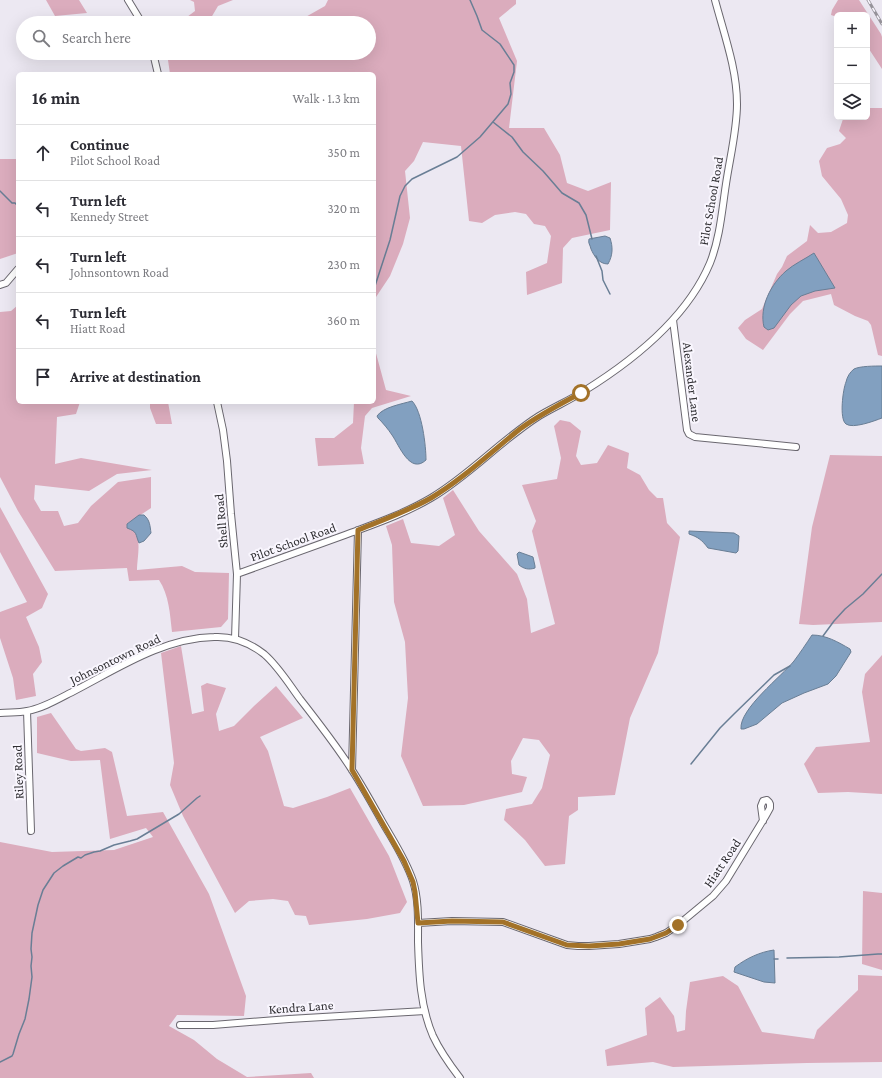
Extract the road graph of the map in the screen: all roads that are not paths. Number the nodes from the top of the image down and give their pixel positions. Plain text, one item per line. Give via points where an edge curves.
1 (128, 0) edge
2 (715, 0) edge
3 (138, 16) edge
4 (155, 60) edge
5 (158, 72) edge
6 (16, 272) edge
7 (0, 285) edge
8 (673, 320) junction
9 (217, 404) edge
10 (796, 446) dead end
11 (358, 530) junction
12 (237, 574) junction
13 (235, 639) junction
14 (26, 711) junction
15 (0, 713) edge
16 (352, 770) junction
17 (763, 821) dead end
18 (30, 831) dead end
19 (418, 923) junction
20 (425, 1011) junction
21 (180, 1025) dead end
22 (460, 1078) edge

1 - 3 street
2 - 8 street, Pilot School Road via 736,86 735,130 717,241 710,262 698,284
4 - 5 street
6 - 7 street
8 - 10 street, Alexander Lane via 689,434 695,437
8 - 11 street, Pilot School Road via 631,359 521,428 431,498
9 - 12 street, Shell Road via 227,461
11 - 12 street, Pilot School Road
11 - 16 street
12 - 13 street, Shell Road
13 - 14 street, Johnsontown Road via 208,637 173,643 130,661 47,705
13 - 16 street, Johnsontown Road via 250,645 265,656 280,672
14 - 15 street, Johnsontown Road
14 - 18 street, Riley Road
16 - 19 street, Johnsontown Road via 404,861 413,882
17 - 19 street, Hiatt Road via 726,881 713,896 678,925 650,939 578,946 567,945 503,922
19 - 20 street, Johnsontown Road via 419,969
20 - 21 street, Kendra Lane via 213,1026
20 - 22 street, Johnsontown Road via 438,1045

